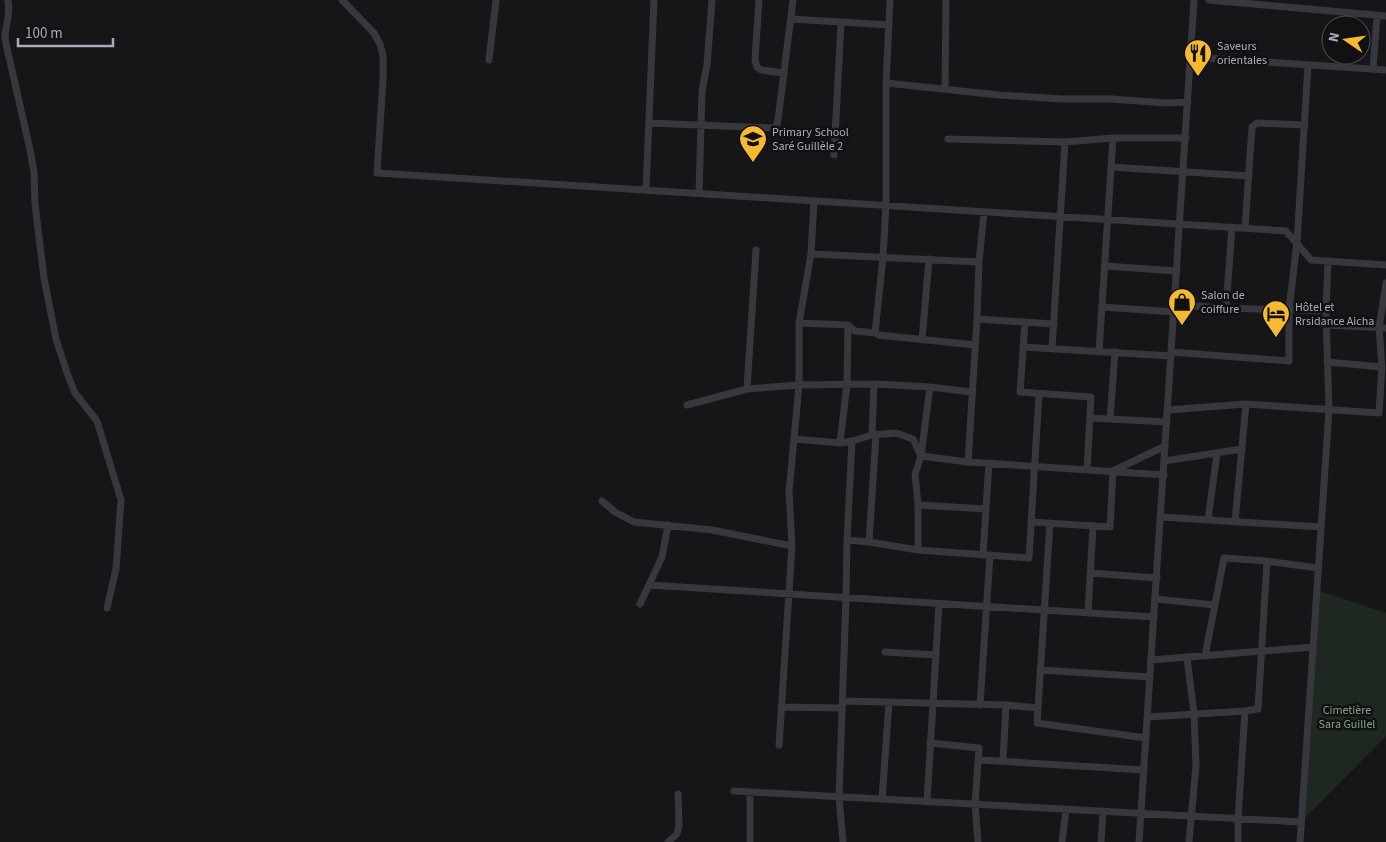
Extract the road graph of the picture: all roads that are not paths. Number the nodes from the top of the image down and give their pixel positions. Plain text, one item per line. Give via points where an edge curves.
1 (8, 0) edge
2 (342, 0) edge
3 (496, 0) edge
4 (654, 0) edge
5 (712, 0) edge
6 (759, 0) edge
7 (792, 0) edge
8 (890, 0) edge
9 (946, 0) edge
10 (1194, 0) edge
11 (1209, 0) edge
12 (1377, 16) junction
13 (1386, 16) edge
14 (791, 19) junction
15 (841, 23) junction
16 (889, 25) junction
17 (1191, 57) junction
18 (489, 60) dead end
19 (1308, 64) junction
20 (1373, 69) junction
21 (1386, 70) edge
22 (784, 73) junction
23 (886, 83) junction
24 (945, 88) junction
25 (1188, 102) junction
26 (648, 122) junction
27 (1305, 124) junction
28 (701, 125) junction
29 (1113, 138) junction
30 (1186, 138) junction
31 (948, 139) dead end
32 (1065, 142) junction
33 (834, 155) dead end
34 (1111, 167) junction
35 (1183, 172) junction
36 (1249, 176) junction
37 (646, 190) junction
38 (699, 194) junction
39 (814, 201) junction
40 (886, 205) junction
41 (984, 212) junction
42 (1059, 216) junction
43 (1108, 220) junction
44 (1180, 224) junction
45 (1232, 227) junction
46 (1245, 228) junction
47 (1297, 242) junction
48 (756, 250) dead end
49 (811, 254) junction
50 (883, 257) junction
51 (929, 259) junction
52 (1328, 261) junction
53 (979, 262) junction
54 (1386, 265) edge
55 (1104, 266) junction
56 (1177, 270) junction
57 (1386, 284) edge
58 (1102, 307) junction
59 (1174, 308) junction
60 (1226, 308) junction
61 (1289, 310) junction
62 (1326, 311) junction
63 (977, 319) junction
64 (1025, 322) junction
65 (799, 323) junction
66 (1054, 324) junction
67 (848, 325) junction
68 (1326, 325) junction
69 (1382, 328) edge
70 (875, 334) junction
71 (922, 340) junction
72 (975, 345) junction
73 (1023, 347) junction
74 (1052, 348) junction
75 (1099, 352) junction
76 (1115, 352) junction
77 (1171, 354) junction
78 (1327, 362) junction
79 (1382, 367) junction
80 (847, 384) junction
81 (874, 384) junction
82 (799, 385) junction
83 (930, 387) junction
84 (747, 388) junction
85 (972, 392) junction
86 (1040, 394) junction
87 (1246, 404) junction
88 (687, 405) dead end
89 (1168, 410) junction
90 (1329, 410) junction
91 (1090, 418) junction
92 (1110, 419) junction
93 (1167, 422) junction
94 (874, 435) junction
95 (794, 439) junction
96 (852, 441) junction
97 (840, 443) junction
98 (1165, 446) junction
99 (1242, 449) junction
100 (1216, 453) junction
101 (921, 456) junction
102 (1164, 461) junction
103 (968, 462) junction
104 (989, 464) junction
105 (1035, 466) junction
106 (1086, 470) junction
107 (1114, 471) junction
108 (1164, 475) junction
109 (602, 501) dead end
110 (918, 505) junction
111 (986, 509) junction
112 (1161, 517) junction
113 (1208, 520) junction
114 (1031, 522) junction
115 (1235, 522) junction
116 (1050, 524) junction
117 (668, 525) junction
118 (1093, 526) junction
119 (1321, 527) junction
120 (847, 540) junction
121 (869, 542) junction
122 (792, 546) junction
123 (918, 550) junction
124 (987, 555) junction
125 (1268, 561) junction
126 (1318, 568) junction
127 (1090, 573) junction
128 (1157, 578) junction
129 (649, 585) junction
130 (788, 594) junction
131 (846, 598) junction
132 (1155, 599) junction
133 (640, 604) dead end
134 (939, 604) junction
135 (1215, 606) junction
136 (987, 607) junction
137 (107, 608) dead end
138 (1044, 610) junction
139 (1088, 613) junction
140 (1154, 617) junction
141 (1313, 647) junction
142 (1262, 651) junction
143 (885, 652) dead end
144 (936, 655) junction
145 (1205, 656) junction
146 (1187, 657) junction
147 (1152, 660) junction
148 (1040, 670) junction
149 (1150, 677) junction
150 (889, 702) junction
151 (842, 704) junction
152 (933, 704) junction
153 (980, 705) junction
154 (1006, 705) junction
155 (781, 707) junction
156 (1038, 708) junction
157 (1245, 711) junction
158 (1194, 714) junction
159 (1148, 716) junction
160 (1146, 738) junction
161 (930, 742) junction
162 (779, 744) dead end
163 (979, 760) junction
164 (1003, 762) junction
165 (1144, 770) junction
166 (734, 791) dead end
167 (750, 792) junction
168 (678, 794) dead end
169 (839, 797) junction
170 (882, 799) junction
171 (926, 802) junction
172 (974, 804) junction
173 (1066, 809) junction
174 (1103, 811) junction
175 (1141, 814) junction
176 (1192, 816) junction
177 (1238, 819) junction
178 (1301, 822) junction
179 (668, 842) edge
180 (750, 842) edge
181 (843, 842) edge
182 (978, 842) edge
183 (1062, 842) edge
184 (1101, 842) edge
185 (1140, 842) edge
186 (1190, 842) edge
187 (1238, 842) edge
188 (1300, 842) edge

1 - 137 street via 10,13 5,39 34,172 44,278 56,339 75,393 97,421 121,500 116,569
2 - 37 street via 374,33 383,56 377,173
3 - 18 street
4 - 26 street
5 - 28 street
6 - 22 street via 757,67
7 - 14 street
8 - 16 street
9 - 24 street
10 - 17 street
11 - 12 street
12 - 13 street
12 - 20 street
14 - 15 street
14 - 22 street
15 - 16 street
15 - 33 street
16 - 23 street
17 - 19 street
17 - 25 street
19 - 20 street
19 - 27 street
20 - 21 street
22 - 28 street via 776,127
23 - 24 street
23 - 40 street
24 - 25 street via 1062,99
25 - 30 street
26 - 28 street
26 - 37 street
27 - 36 street via 1254,124
27 - 47 street
28 - 38 street
29 - 30 street
29 - 32 street
29 - 34 street
30 - 35 street
31 - 32 street
32 - 42 street
34 - 35 street
34 - 43 street
35 - 36 street
35 - 44 street
36 - 46 street
37 - 38 street
38 - 39 street
39 - 40 street
39 - 49 street
40 - 41 street
40 - 50 street
41 - 42 street
41 - 53 street
42 - 43 street
42 - 66 street
43 - 44 street
43 - 55 street
44 - 45 street
44 - 56 street
45 - 46 street
45 - 60 street
46 - 47 street via 1286,231
47 - 52 street via 1312,260
47 - 61 street
48 - 84 street
49 - 50 street
49 - 65 street
50 - 51 street
50 - 70 street
51 - 53 street
51 - 71 street
52 - 54 street
52 - 62 street
53 - 63 street
55 - 56 street
55 - 58 street
56 - 59 street
57 - 69 street
58 - 59 street
58 - 75 street
59 - 60 street
59 - 77 street
60 - 61 street
61 - 62 street
61 - 77 street via 1289,361
62 - 68 street
63 - 64 street
63 - 72 street
64 - 66 street
64 - 73 street
65 - 67 street
65 - 82 street
66 - 74 street
67 - 70 street via 855,331
67 - 80 street
68 - 69 street
68 - 78 street
69 - 79 street
70 - 71 street
71 - 72 street
72 - 85 street
73 - 74 street
73 - 86 street via 1020,392
74 - 75 street
75 - 76 street
76 - 77 street
76 - 92 street
77 - 89 street
78 - 79 street
78 - 90 street
79 - 90 street via 1379,413
80 - 81 street
80 - 82 street
80 - 97 street
81 - 83 street
81 - 94 street
82 - 84 street
82 - 95 street
83 - 85 street
83 - 101 street
84 - 88 street
85 - 103 street
86 - 91 street via 1091,397
86 - 105 street
87 - 89 street
87 - 90 street
87 - 99 street
89 - 93 street
90 - 119 street
91 - 92 street
91 - 106 street
92 - 93 street
93 - 98 street
94 - 96 street
94 - 101 street via 896,433 913,439
94 - 121 street
95 - 97 street
95 - 122 street via 789,492
96 - 97 street
96 - 120 street
98 - 102 street
98 - 107 street
99 - 100 street
99 - 115 street
100 - 102 street
100 - 113 street
101 - 103 street
101 - 110 street via 915,474
102 - 108 street
103 - 104 street
104 - 105 street
104 - 111 street
105 - 106 street
105 - 114 street
106 - 107 street
107 - 108 street
107 - 118 street via 1110,527
108 - 112 street
109 - 117 street via 634,522
110 - 111 street
110 - 123 street
111 - 124 street
112 - 113 street
112 - 128 street
113 - 115 street
114 - 116 street
114 - 124 street via 1029,558
115 - 119 street
116 - 118 street
116 - 138 street
117 - 122 street
117 - 129 street via 662,557
118 - 127 street
119 - 126 street
120 - 121 street
120 - 131 street
121 - 123 street
122 - 130 street
123 - 124 street
124 - 136 street
125 - 126 street
125 - 135 street via 1224,558
125 - 142 street
126 - 141 street
127 - 128 street
127 - 139 street
128 - 132 street
129 - 130 street
129 - 133 street
130 - 131 street
130 - 155 street
131 - 134 street
131 - 151 street
132 - 135 street
132 - 140 street
134 - 136 street
134 - 144 street
135 - 145 street
136 - 138 street
136 - 153 street
138 - 139 street
138 - 148 street
139 - 140 street
140 - 147 street
141 - 142 street
141 - 178 street
142 - 145 street
142 - 157 street via 1258,709
143 - 144 street
144 - 152 street
145 - 146 street
146 - 147 street
146 - 158 street
147 - 149 street
148 - 149 street
148 - 156 street
149 - 159 street
150 - 151 street
150 - 152 street
150 - 170 street
151 - 155 street
151 - 169 street
152 - 153 street
152 - 161 street
153 - 154 street
154 - 156 street
154 - 164 street
155 - 162 street
156 - 160 street via 1037,723
157 - 158 street
157 - 177 street
158 - 159 street
158 - 176 street via 1196,765
159 - 160 street
160 - 165 street
161 - 163 street via 979,748
161 - 171 street
163 - 164 street
163 - 172 street
164 - 165 street
165 - 175 street
166 - 167 street
167 - 169 street
167 - 180 street
168 - 179 street via 679,825 677,834
169 - 170 street
169 - 181 street
170 - 171 street
171 - 172 street
172 - 173 street
172 - 182 street
173 - 174 street
173 - 183 street
174 - 175 street
174 - 184 street
175 - 176 street
175 - 185 street
176 - 177 street
176 - 186 street
177 - 178 street
177 - 187 street
178 - 188 street

